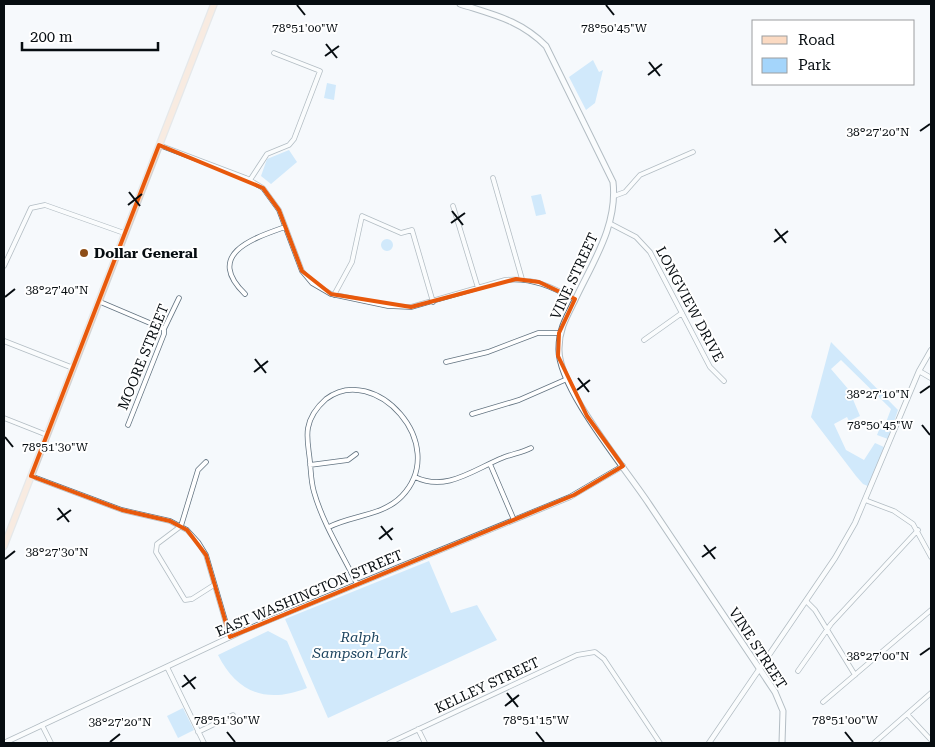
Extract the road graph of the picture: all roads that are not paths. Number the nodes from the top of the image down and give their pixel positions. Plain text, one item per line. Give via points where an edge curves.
1 (206, 4) edge
2 (460, 4) edge
3 (214, 5) edge
4 (274, 53) dead end
5 (159, 144) junction
6 (693, 152) dead end
7 (493, 178) dead end
8 (250, 180) junction
9 (614, 196) junction
10 (453, 206) dead end
11 (611, 224) junction
12 (285, 227) junction
13 (124, 233) junction
14 (4, 266) edge
15 (522, 279) junction
16 (478, 288) junction
17 (245, 294) dead end
18 (334, 295) junction
19 (178, 298) dead end
20 (575, 299) junction
21 (98, 301) junction
22 (433, 302) junction
23 (682, 313) junction
24 (164, 328) junction
25 (559, 333) junction
26 (644, 340) dead end
27 (4, 341) edge
28 (931, 350) edge
29 (446, 362) dead end
30 (72, 368) junction
31 (919, 372) junction
32 (931, 378) edge
33 (567, 379) junction
34 (724, 381) dead end
35 (472, 414) dead end
36 (4, 418) edge
37 (128, 424) dead end
38 (47, 435) junction
39 (531, 448) dead end
40 (356, 454) dead end
41 (206, 462) dead end
42 (490, 464) junction
43 (310, 465) junction
44 (623, 466) junction
45 (31, 476) junction
46 (415, 477) junction
47 (865, 500) junction
48 (514, 520) junction
49 (180, 526) junction
50 (329, 527) junction
51 (918, 530) junction
52 (6, 537) edge
53 (4, 546) edge
54 (931, 557) edge
55 (357, 584) junction
56 (214, 585) junction
57 (806, 601) junction
58 (931, 610) edge
59 (828, 632) junction
60 (230, 637) junction
61 (167, 667) junction
62 (759, 669) junction
63 (798, 671) dead end
64 (855, 675) junction
65 (931, 693) edge
66 (823, 702) dead end
67 (907, 714) junction
68 (233, 715) dead end
69 (42, 725) junction
70 (418, 729) junction
71 (198, 732) junction
72 (931, 740) edge
73 (203, 742) edge
74 (4, 743) edge
75 (51, 743) edge
76 (197, 743) edge
77 (389, 743) edge
78 (425, 743) edge
79 (660, 743) edge
80 (708, 743) edge
81 (782, 743) edge
82 (874, 743) edge

1 - 3 street
2 - 9 main road, VINE STREET via 515,22 531,31 546,46 613,182
3 - 5 main road
4 - 8 street via 320,71 294,139 268,154
5 - 8 street
5 - 13 main road
6 - 9 street via 640,175 625,192
7 - 15 street
8 - 12 street via 269,194
9 - 11 main road, VINE STREET
10 - 16 street
11 - 20 main road, VINE STREET
11 - 23 street, LONGVIEW DRIVE via 634,236 647,248
12 - 17 street via 251,239 237,250 231,271 234,282
12 - 18 street via 307,278
13 - 14 street via 46,205 31,208
13 - 21 main road
15 - 16 street
15 - 20 street via 539,282
16 - 22 street
18 - 22 street via 401,307
18 - 22 street via 352,262 362,216 401,233 412,230
19 - 24 street, MOORE STREET
20 - 25 main road, VINE STREET
21 - 24 street
21 - 30 main road
23 - 26 street
23 - 34 street, LONGVIEW DRIVE via 710,367
24 - 37 street, MOORE STREET
25 - 29 street via 538,333 488,352
25 - 33 main road, VINE STREET via 558,356
27 - 30 street
28 - 31 street
30 - 38 main road
31 - 32 street
31 - 47 street
33 - 35 street via 519,400
33 - 44 main road, VINE STREET via 587,416
36 - 38 street
38 - 45 main road
39 - 42 street
40 - 43 street via 348,460
41 - 49 street via 199,469
42 - 46 street via 450,481 429,482
42 - 48 street
43 - 46 street via 307,436 313,414 331,396 344,391 360,391 380,398 409,426 418,450
43 - 50 street via 315,495
44 - 48 street, EAST WASHINGTON STREET via 580,492
44 - 62 main road, VINE STREET
45 - 49 street via 122,510
45 - 52 main road
46 - 50 street via 404,494 392,504
47 - 51 street via 894,512
47 - 57 street via 855,523
48 - 55 street, EAST WASHINGTON STREET
49 - 56 street via 202,547
49 - 56 street via 157,544 158,555 185,600
50 - 55 street
51 - 54 street
51 - 59 street via 831,624
52 - 53 main road
55 - 60 street, EAST WASHINGTON STREET
56 - 60 street
57 - 59 street
57 - 62 street
58 - 64 street
59 - 63 street
59 - 64 street
60 - 61 street, EAST WASHINGTON STREET
61 - 69 street, EAST WASHINGTON STREET
61 - 71 street
62 - 80 street
62 - 81 main road, VINE STREET via 775,692 782,711
64 - 66 street
65 - 67 street
67 - 72 street
67 - 82 street
68 - 71 street
69 - 74 street, EAST WASHINGTON STREET
69 - 75 street
70 - 77 street, KELLEY STREET
70 - 78 street
70 - 79 street, KELLEY STREET via 577,655 596,653 604,659
71 - 73 street
73 - 76 street

